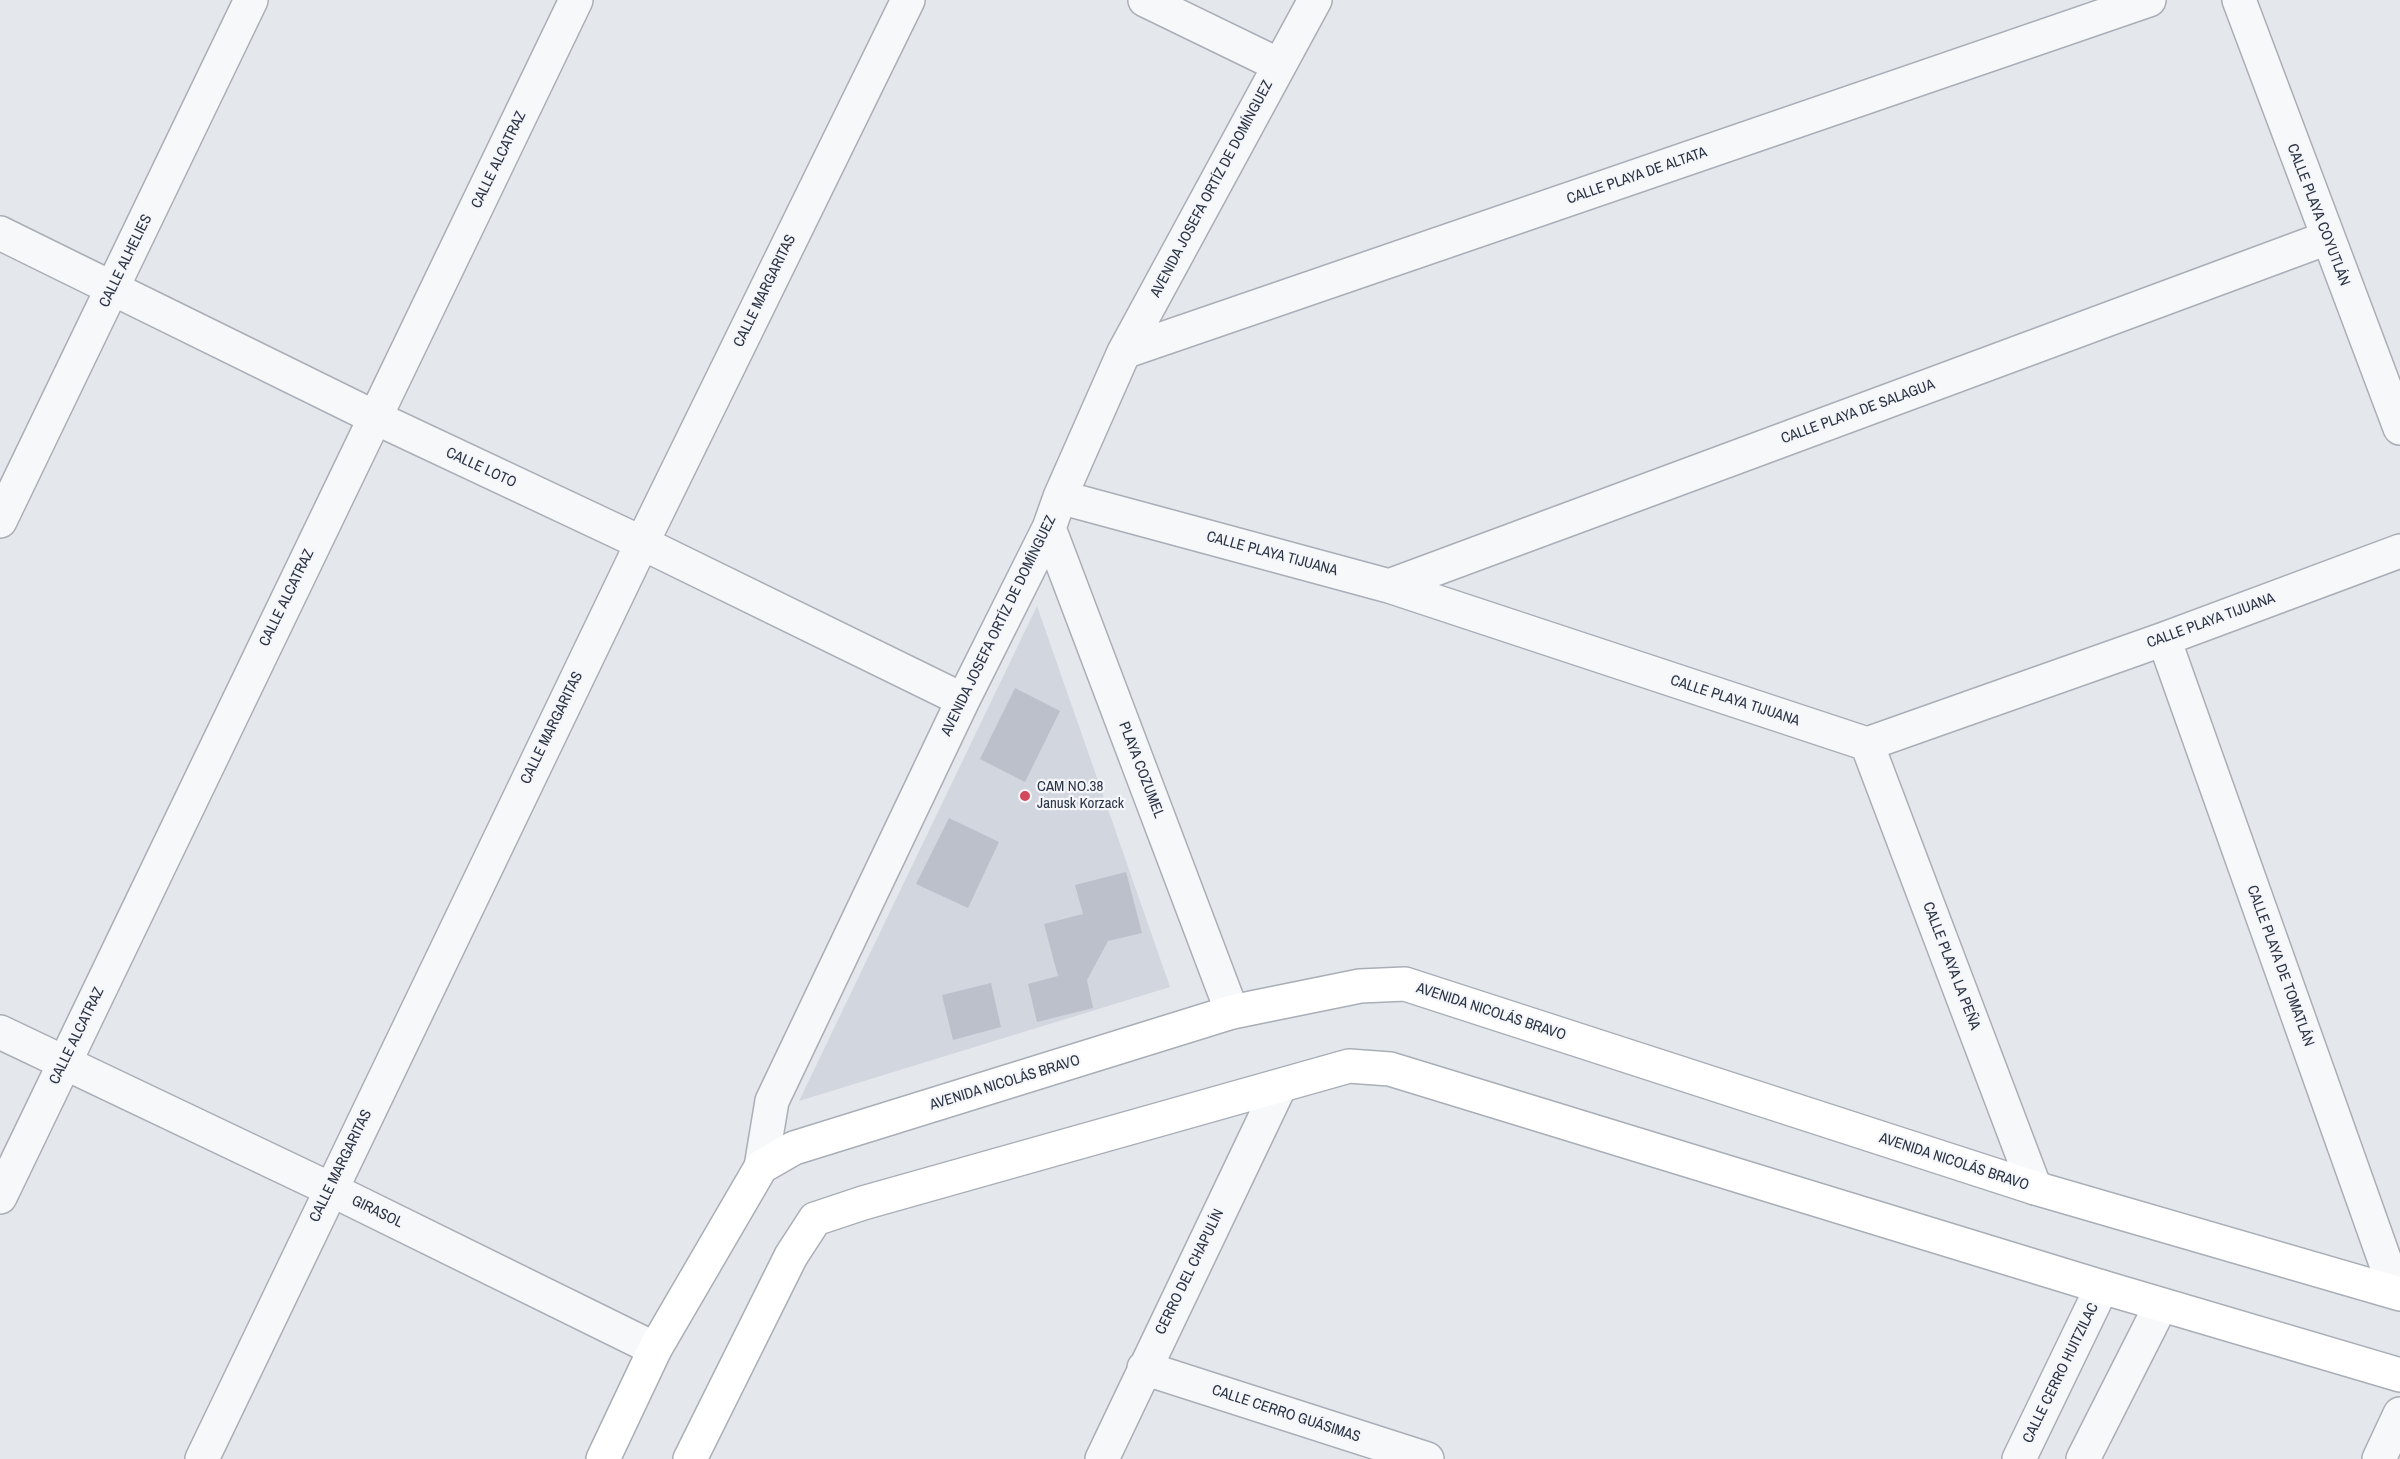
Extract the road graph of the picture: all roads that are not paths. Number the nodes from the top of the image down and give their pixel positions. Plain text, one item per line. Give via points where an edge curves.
1 (251, 0) edge
2 (576, 0) edge
3 (908, 0) edge
4 (1145, 0) edge
5 (1315, 0) edge
6 (2149, 0) edge
7 (2238, 0) edge
8 (1279, 65) junction
9 (0, 233) edge
10 (2327, 238) junction
11 (112, 289) junction
12 (1124, 352) junction
13 (374, 417) junction
14 (2400, 428) edge
15 (1054, 513) junction
16 (0, 521) edge
17 (642, 543) junction
18 (2400, 551) edge
19 (1389, 586) junction
20 (2164, 639) junction
21 (963, 700) junction
22 (1867, 744) junction
23 (1232, 1012) junction
24 (0, 1032) edge
25 (63, 1064) junction
26 (1280, 1086) junction
27 (761, 1167) junction
28 (2035, 1188) junction
29 (330, 1189) junction
30 (0, 1197) edge
31 (2102, 1287) junction
32 (2398, 1293) edge
33 (2161, 1305) junction
34 (655, 1349) junction
35 (1144, 1368) junction
36 (2400, 1375) edge
37 (2400, 1414) edge
38 (202, 1459) edge
39 (603, 1459) edge
40 (690, 1459) edge
41 (1102, 1459) edge
42 (1427, 1459) edge
43 (2019, 1459) edge
44 (2083, 1459) edge
45 (2379, 1459) edge

1 - 11 street, CALLE ALHELIES
2 - 13 street, CALLE ALCATRAZ
3 - 17 street, CALLE MARGARITAS
4 - 8 street
5 - 8 street, AVENIDA JOSEFA ORTÍZ DE DOMÍNGUEZ
6 - 12 street, CALLE PLAYA DE ALTATA
7 - 10 street, CALLE PLAYA COYUTLÁN
8 - 12 street, AVENIDA JOSEFA ORTÍZ DE DOMÍNGUEZ
9 - 11 street, CALLE LOTO
10 - 14 street, CALLE PLAYA COYUTLÁN
10 - 19 street, CALLE PLAYA DE SALAGUA
11 - 13 street, CALLE LOTO
11 - 16 street, CALLE ALHELIES
12 - 15 street, AVENIDA JOSEFA ORTÍZ DE DOMÍNGUEZ
13 - 17 street, CALLE LOTO
13 - 25 street, CALLE ALCATRAZ
15 - 19 street, CALLE PLAYA TIJUANA
15 - 21 street, AVENIDA JOSEFA ORTÍZ DE DOMÍNGUEZ
15 - 23 street, PLAYA COZUMEL
17 - 21 street, CALLE LOTO
17 - 29 street, CALLE MARGARITAS
18 - 20 street, CALLE PLAYA TIJUANA
19 - 22 street, CALLE PLAYA TIJUANA
20 - 22 street, CALLE PLAYA TIJUANA
20 - 32 street, CALLE PLAYA DE TOMATLÁN
21 - 27 street, AVENIDA JOSEFA ORTÍZ DE DOMÍNGUEZ via 772,1101
22 - 28 street, CALLE PLAYA LA PEÑA
23 - 27 street, AVENIDA NICOLÁS BRAVO via 794,1148
23 - 28 street, AVENIDA NICOLÁS BRAVO via 1360,986 1405,984
24 - 25 street, GIRASOL
25 - 29 street, GIRASOL
25 - 30 street, CALLE ALCATRAZ
26 - 31 street via 1349,1066 1390,1069
26 - 35 street, CERRO DEL CHAPULÍN
26 - 40 street via 815,1219 791,1256
27 - 34 street, AVENIDA NICOLÁS BRAVO
28 - 32 street, AVENIDA NICOLÁS BRAVO
29 - 34 street, GIRASOL
29 - 38 street, CALLE MARGARITAS
31 - 33 street
31 - 43 street, CALLE CERRO HUITZILAC
33 - 36 street
33 - 44 street
34 - 39 street, AVENIDA NICOLÁS BRAVO
35 - 41 street, CERRO DEL CHAPULÍN
35 - 42 street, CALLE CERRO GUÁSIMAS
37 - 45 street

